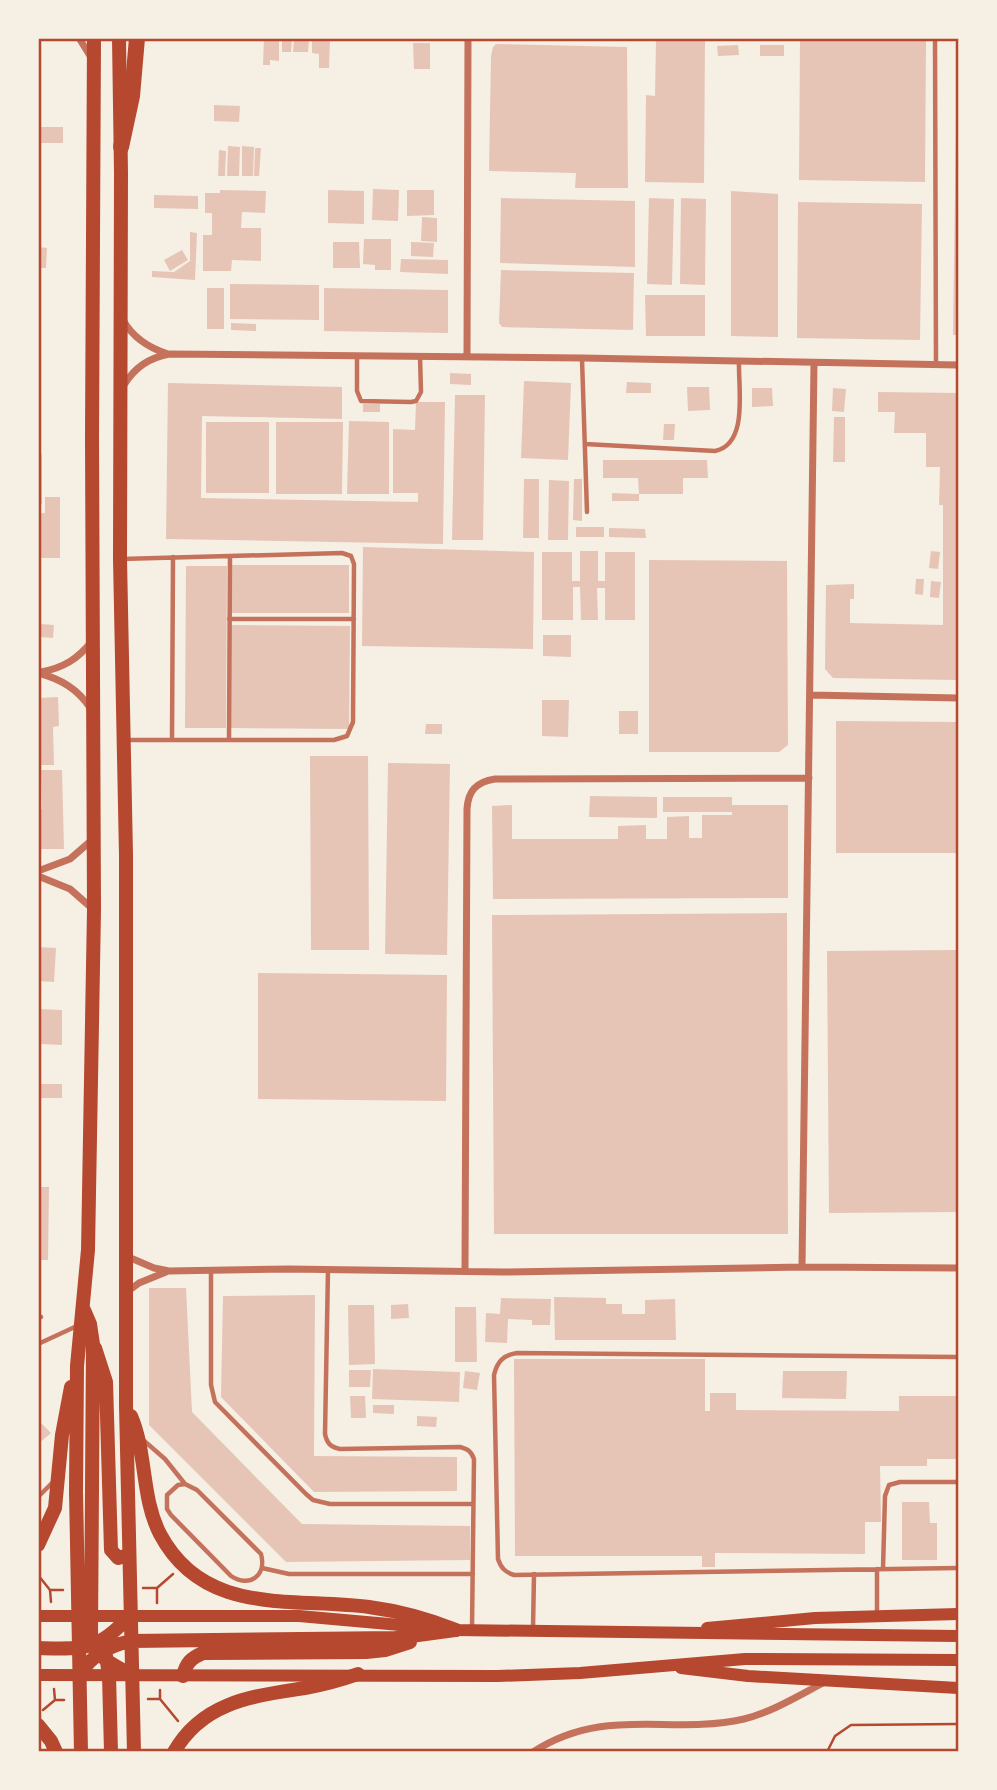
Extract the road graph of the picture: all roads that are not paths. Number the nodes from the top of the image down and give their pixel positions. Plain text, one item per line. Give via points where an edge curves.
1 (79, 38) edge
2 (94, 38) edge
3 (119, 38) edge
4 (138, 38) edge
5 (468, 38) edge
6 (935, 38) edge
7 (94, 62) junction
8 (121, 147) junction
9 (119, 315) junction
10 (169, 354) junction
11 (357, 355) junction
12 (420, 356) junction
13 (467, 356) junction
14 (582, 358) junction
15 (738, 361) junction
16 (814, 363) junction
17 (936, 365) junction
18 (958, 365) edge
19 (120, 393) junction
20 (585, 444) junction
21 (587, 512) dead end
22 (230, 556) junction
23 (173, 557) junction
24 (120, 559) junction
25 (229, 619) junction
26 (354, 619) junction
27 (92, 640) junction
28 (38, 672) edge
29 (810, 695) junction
30 (958, 698) edge
31 (94, 713) junction
32 (125, 740) junction
33 (172, 740) junction
34 (229, 740) junction
35 (809, 778) junction
36 (95, 837) junction
37 (38, 874) edge
38 (94, 910) junction
39 (126, 1256) junction
40 (802, 1268) junction
41 (958, 1268) edge
42 (328, 1269) junction
43 (169, 1271) junction
44 (211, 1271) junction
45 (466, 1271) junction
46 (126, 1292) junction
47 (84, 1309) junction
48 (81, 1324) junction
49 (38, 1344) edge
50 (93, 1344) junction
51 (958, 1357) edge
52 (77, 1366) junction
53 (126, 1406) junction
54 (137, 1436) junction
55 (60, 1475) junction
56 (958, 1482) edge
57 (185, 1484) junction
58 (38, 1497) edge
59 (473, 1504) junction
60 (38, 1545) edge
61 (129, 1555) junction
62 (262, 1568) junction
63 (958, 1568) edge
64 (880, 1569) junction
65 (473, 1574) junction
66 (534, 1574) junction
67 (958, 1614) edge
68 (130, 1615) junction
69 (877, 1615) junction
70 (38, 1616) edge
71 (87, 1620) junction
72 (456, 1630) junction
73 (472, 1630) junction
74 (533, 1630) junction
75 (676, 1633) junction
76 (958, 1636) edge
77 (420, 1637) junction
78 (131, 1641) junction
79 (38, 1648) edge
80 (78, 1649) junction
81 (102, 1654) junction
82 (958, 1660) edge
83 (660, 1665) junction
84 (38, 1675) edge
85 (79, 1675) junction
86 (132, 1675) junction
87 (358, 1675) junction
88 (183, 1676) junction
89 (827, 1681) junction
90 (958, 1688) edge
91 (38, 1725) edge
92 (56, 1752) edge
93 (81, 1752) edge
94 (111, 1752) edge
95 (134, 1752) edge
96 (174, 1752) edge
97 (533, 1752) edge

1 - 7 street
2 - 7 main road
3 - 8 main road
4 - 8 highway
5 - 13 street
6 - 17 lane
7 - 27 main road
8 - 9 main road
9 - 10 street via 145,344
9 - 19 main road
10 - 11 street
10 - 19 street via 134,371
11 - 12 street
11 - 12 lane via 358,396 366,402 411,402 419,397
12 - 13 street
13 - 14 street
14 - 15 street
14 - 20 lane
15 - 16 street
15 - 20 lane via 738,432 727,447 715,451
16 - 17 street
16 - 29 street
17 - 18 street
19 - 24 main road
20 - 21 lane
22 - 23 lane
22 - 25 lane
22 - 26 lane via 346,553 354,559
23 - 24 lane
23 - 33 lane
24 - 32 main road
25 - 26 lane
25 - 34 lane
26 - 34 lane via 353,722 347,736 334,740
27 - 28 street via 75,659
27 - 31 main road
28 - 31 street via 65,682
29 - 30 street
29 - 35 street
31 - 36 main road
32 - 33 lane
32 - 39 main road
33 - 34 lane
35 - 40 street
35 - 45 street via 495,779 473,787 467,809
36 - 37 street via 70,859
36 - 38 main road
37 - 38 street via 70,889
38 - 47 main road
39 - 43 street
39 - 46 main road
40 - 41 street
40 - 45 street
42 - 44 street
42 - 45 street
42 - 59 lane via 327,1442 340,1449 467,1448 474,1459
43 - 44 street
43 - 46 street
44 - 59 lane via 215,1402 313,1500 330,1504
46 - 53 main road
47 - 48 main road
47 - 50 main road
48 - 49 lane
48 - 52 main road
50 - 61 main road via 106,1382 111,1550 118,1558
50 - 71 main road
51 - 66 lane via 517,1353 503,1358 494,1375 498,1559 509,1573
52 - 55 main road via 65,1412
52 - 71 main road
53 - 54 main road
53 - 61 main road
54 - 57 lane via 165,1459
54 - 72 main road via 150,1511 161,1535 184,1565 216,1588 265,1601 368,1607
55 - 58 lane
55 - 60 main road via 55,1508
56 - 64 lane via 889,1485
57 - 62 lane via 197,1490 261,1554
57 - 62 lane via 167,1495 171,1515 239,1581 256,1578
59 - 65 lane
61 - 68 main road
62 - 65 lane via 289,1574
63 - 64 lane
64 - 66 lane
64 - 69 lane
65 - 73 lane
66 - 74 lane
67 - 69 main road
68 - 71 main road
68 - 72 main road via 299,1616
68 - 78 main road
68 - 81 main road
69 - 75 main road via 759,1621
70 - 71 main road
71 - 80 main road
71 - 81 main road
72 - 73 main road
72 - 77 main road
73 - 74 main road
74 - 75 main road
75 - 76 main road
77 - 78 main road
77 - 88 main road via 375,1651 203,1653 186,1665
78 - 81 main road
78 - 86 main road
79 - 80 main road
80 - 81 main road
80 - 85 main road
81 - 85 main road
81 - 85 main road
81 - 86 main road
81 - 94 main road
82 - 83 main road via 772,1659
83 - 87 main road via 498,1676
83 - 89 main road
84 - 85 main road
85 - 93 main road
86 - 88 main road
86 - 95 main road
87 - 88 main road
87 - 96 main road via 250,1696 222,1707 198,1724
89 - 90 main road
89 - 97 street via 743,1719 600,1726 553,1739
91 - 92 main road

